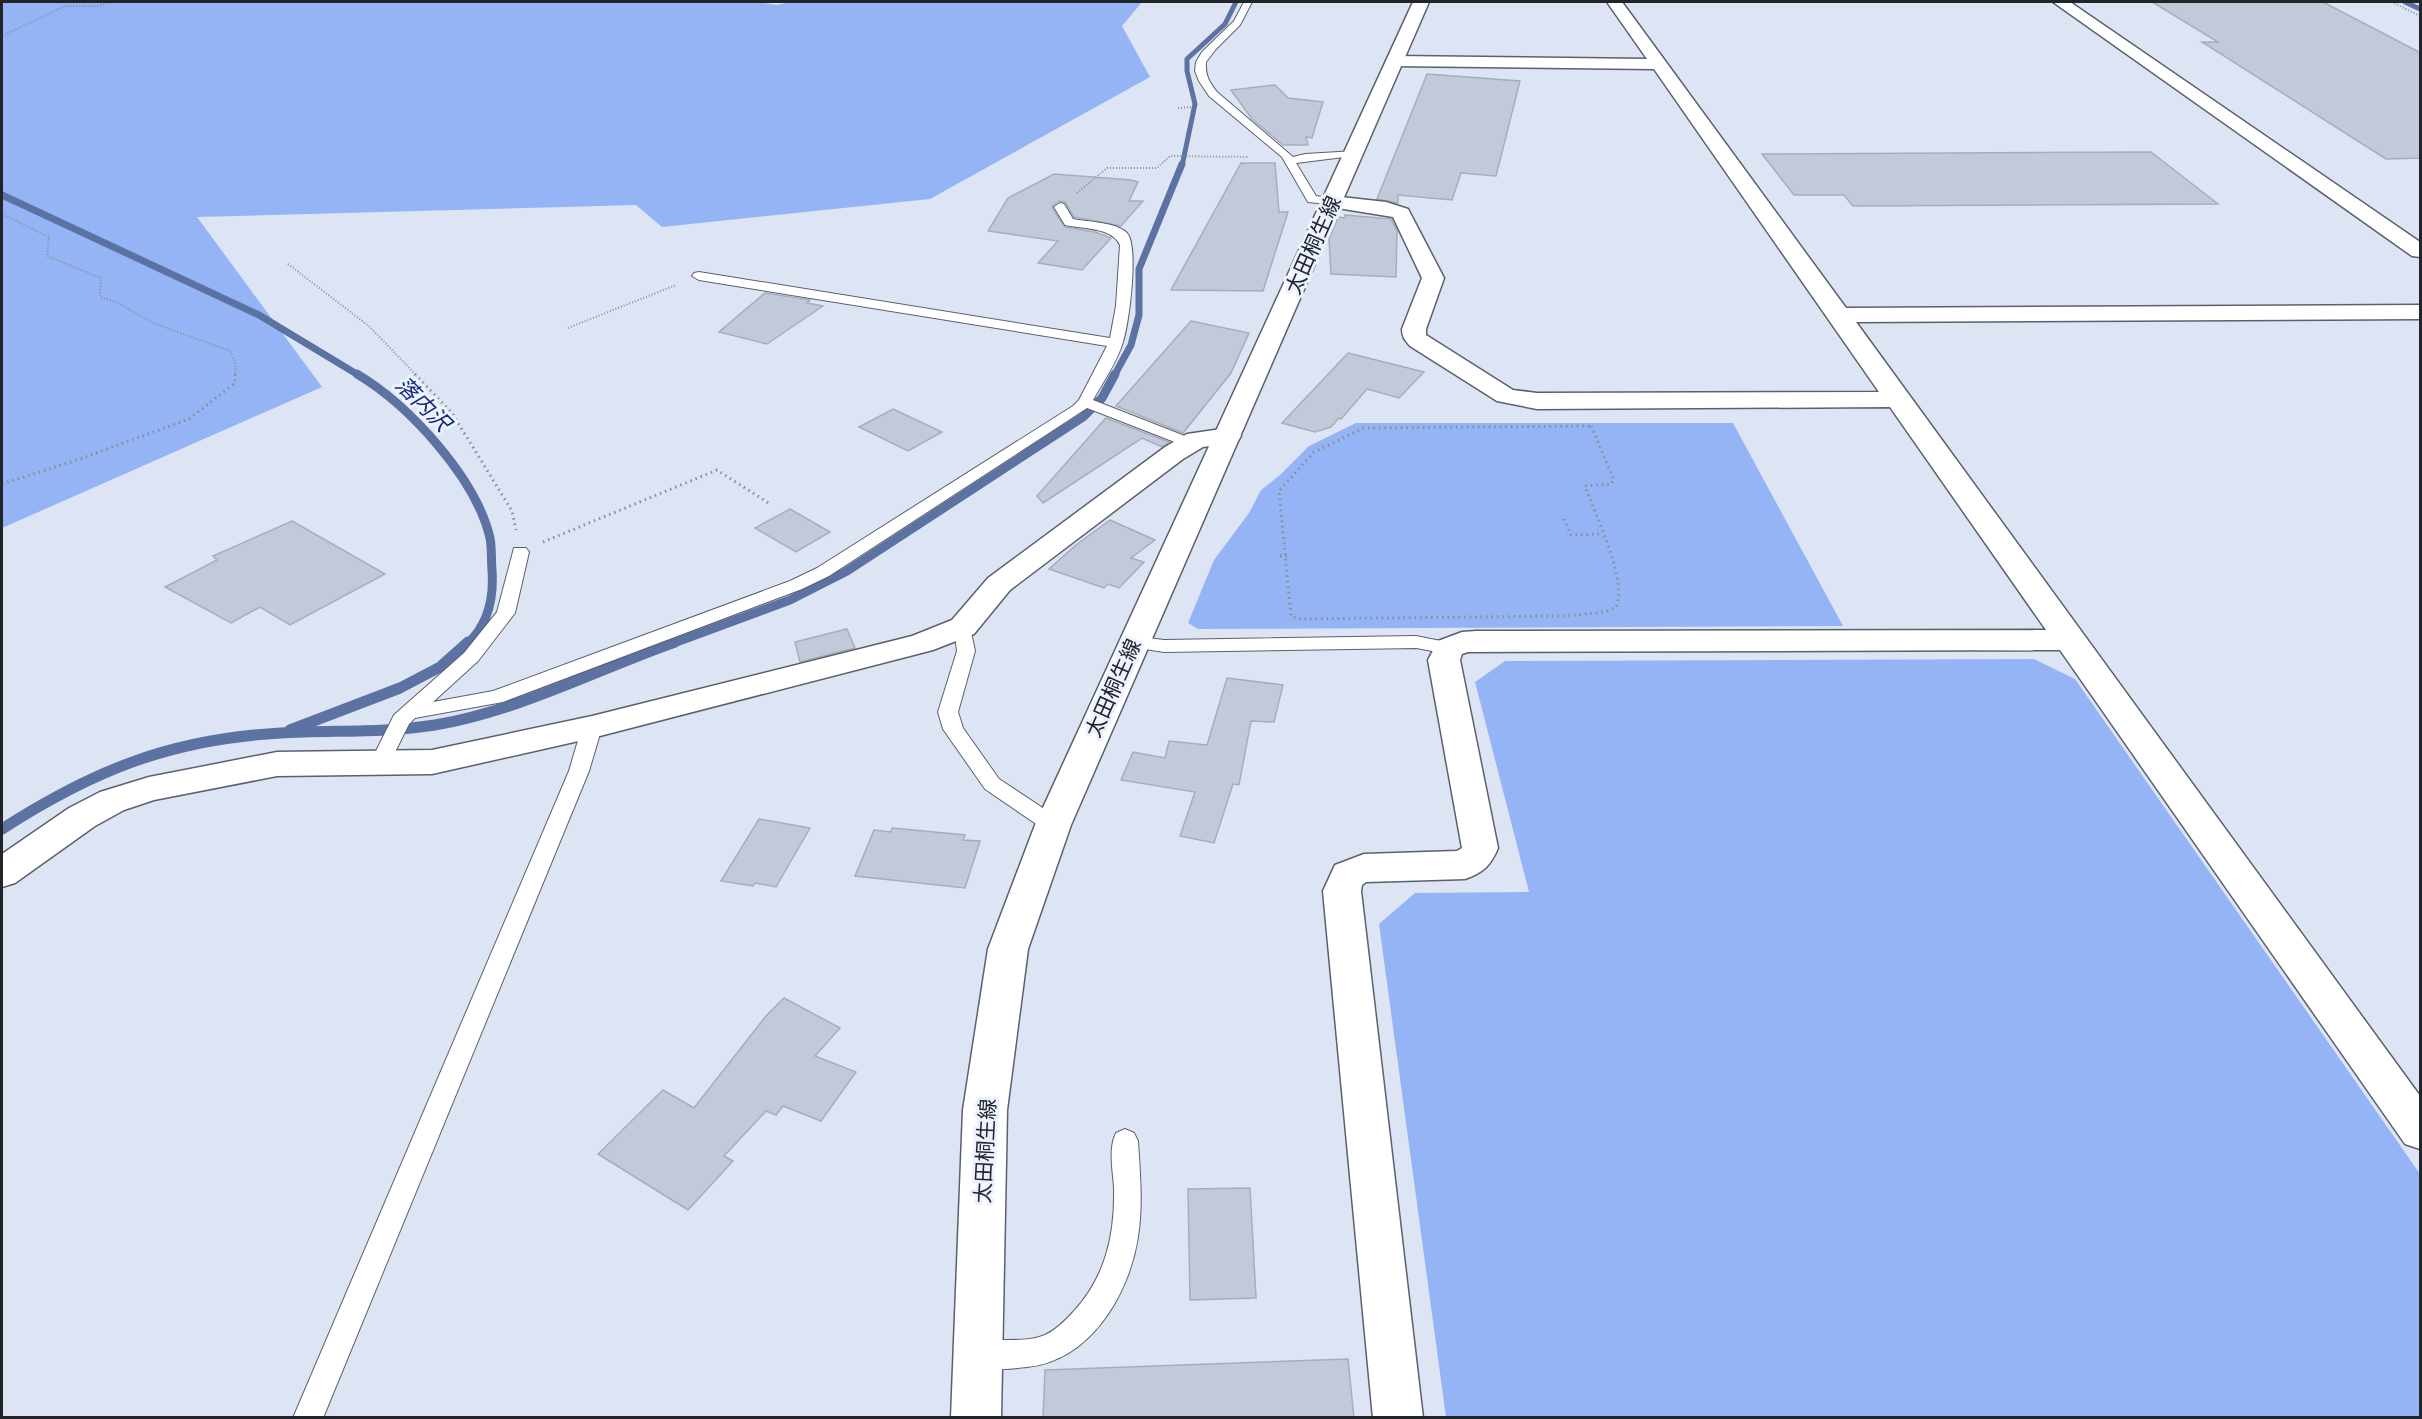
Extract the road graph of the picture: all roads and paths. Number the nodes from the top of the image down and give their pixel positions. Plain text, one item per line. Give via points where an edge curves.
1 (110, 2) edge
2 (1248, 2) edge
3 (1421, 2) edge
4 (1616, 2) edge
5 (2061, 2) edge
6 (2070, 2) edge
7 (2392, 2) edge
8 (2421, 15) edge
9 (2, 36) edge
10 (1394, 61) junction
11 (1659, 63) junction
12 (1352, 153) junction
13 (1288, 158) junction
14 (1332, 202) junction
15 (1060, 207) joint
16 (2, 214) edge
17 (2421, 236) edge
18 (2421, 251) edge
19 (288, 264) dead end
20 (699, 276) joint
21 (2421, 312) edge
22 (1839, 315) junction
23 (568, 328) dead end
24 (1116, 343) junction
25 (1898, 399) junction
26 (1094, 404) junction
27 (1227, 436) junction
28 (1190, 443) junction
29 (2, 484) edge
30 (770, 504) dead end
31 (1564, 519) dead end
32 (1602, 534) junction
33 (520, 552) junction
34 (1280, 556) dead end
35 (1288, 556) junction
36 (963, 627) junction
37 (2071, 640) junction
38 (1133, 642) junction
39 (1449, 648) junction
40 (592, 727) junction
41 (395, 734) junction
42 (1053, 825) junction
43 (2, 873) edge
44 (2421, 1130) edge
45 (1125, 1141) dead end
46 (978, 1355) junction
47 (308, 1418) edge
48 (976, 1418) edge
49 (1398, 1418) edge

1 - 9 path via 99,6 65,6
2 - 13 lane via 1238,22 1203,55 1200,73 1213,94
3 - 10 street, 太田桐生線
4 - 11 street
5 - 18 street
6 - 17 street via 2132,39
7 - 8 path
10 - 11 street
10 - 12 street, 太田桐生線
11 - 22 street
12 - 13 lane
12 - 14 street, 太田桐生線
13 - 14 lane via 1312,199
13 - 15 path via 1170,156 1157,168 1107,168
14 - 25 street via 1401,213 1433,278 1414,336 1506,396 1537,401
14 - 27 street, 太田桐生線
15 - 24 lane via 1069,222 1113,230 1124,238 1123,306
16 - 29 path via 49,237 47,256 101,278 100,297 153,323 230,351 236,364 235,383 189,419
19 - 33 path via 370,327 452,413 512,511
20 - 23 path
20 - 24 lane
21 - 22 street
22 - 25 street
24 - 26 lane
25 - 37 street
26 - 28 lane
26 - 41 lane via 1078,409 823,572 796,585
27 - 28 street
27 - 38 street, 太田桐生線
28 - 36 street via 999,584
30 - 33 path via 717,470
31 - 32 path via 1570,535
32 - 35 path via 1616,572 1620,598 1616,607 1605,612 1565,616 1298,619 1292,616
32 - 35 path via 1585,486 1611,484 1614,480 1592,426 1364,428 1314,452 1281,487
33 - 41 lane via 506,613 471,657
34 - 35 path
36 - 40 street via 890,652
36 - 42 lane via 966,651 948,712 953,729 992,784
37 - 39 street via 1488,641 1462,642
37 - 44 street
38 - 39 lane via 1164,646 1416,642
38 - 42 street, 太田桐生線
39 - 49 street via 1444,660 1480,848 1465,865 1364,868 1350,872 1342,891
40 - 41 street via 432,762
40 - 47 lane via 579,771
41 - 43 street via 277,764 149,789 112,801 82,817
42 - 46 street, 太田桐生線 via 1008,949 986,1099
45 - 46 lane via 1127,1227 1118,1272 1099,1303 1074,1333 1054,1346 1033,1352
46 - 48 street, 太田桐生線

